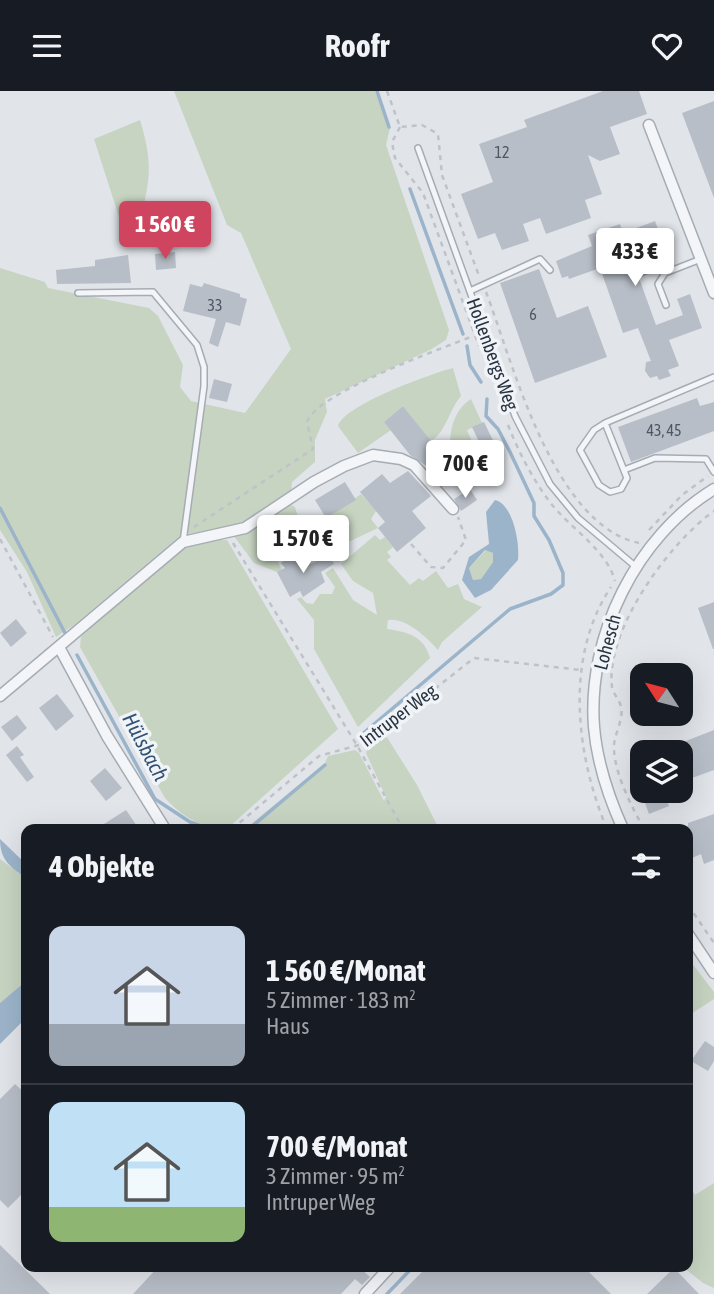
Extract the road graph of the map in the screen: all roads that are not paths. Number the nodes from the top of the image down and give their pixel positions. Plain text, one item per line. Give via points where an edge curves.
1 (649, 125) dead end
2 (418, 148) dead end
3 (701, 259) junction
4 (550, 270) dead end
5 (470, 291) junction
6 (79, 293) dead end
7 (714, 293) edge
8 (666, 305) dead end
9 (714, 377) edge
10 (605, 423) junction
11 (624, 470) junction
12 (714, 473) edge
13 (714, 489) edge
14 (453, 509) road end
15 (183, 539) junction
16 (635, 566) junction
17 (59, 647) junction
18 (0, 696) edge
19 (162, 824) edge
20 (621, 824) edge
21 (693, 942) edge
22 (714, 973) edge
23 (385, 1272) edge
24 (365, 1294) edge

1 - 3 street
2 - 5 lane, Hollenbergs Weg
3 - 7 street
3 - 8 lane via 661,278 658,284
4 - 5 lane via 540,259
5 - 16 lane, Hollenbergs Weg via 515,417 550,484 578,518
6 - 15 lane via 153,292 197,345 204,386
9 - 10 lane
10 - 11 lane
10 - 11 lane via 580,450 599,485 610,492 621,489 627,478
11 - 12 lane via 655,459 706,459
13 - 16 street, Lohesch via 674,520
14 - 15 street via 414,465 394,456 373,455 314,482 245,528
15 - 17 street
16 - 20 street, Lohesch via 598,668 594,726 609,799
17 - 18 street
17 - 19 street
21 - 22 street
23 - 24 street

